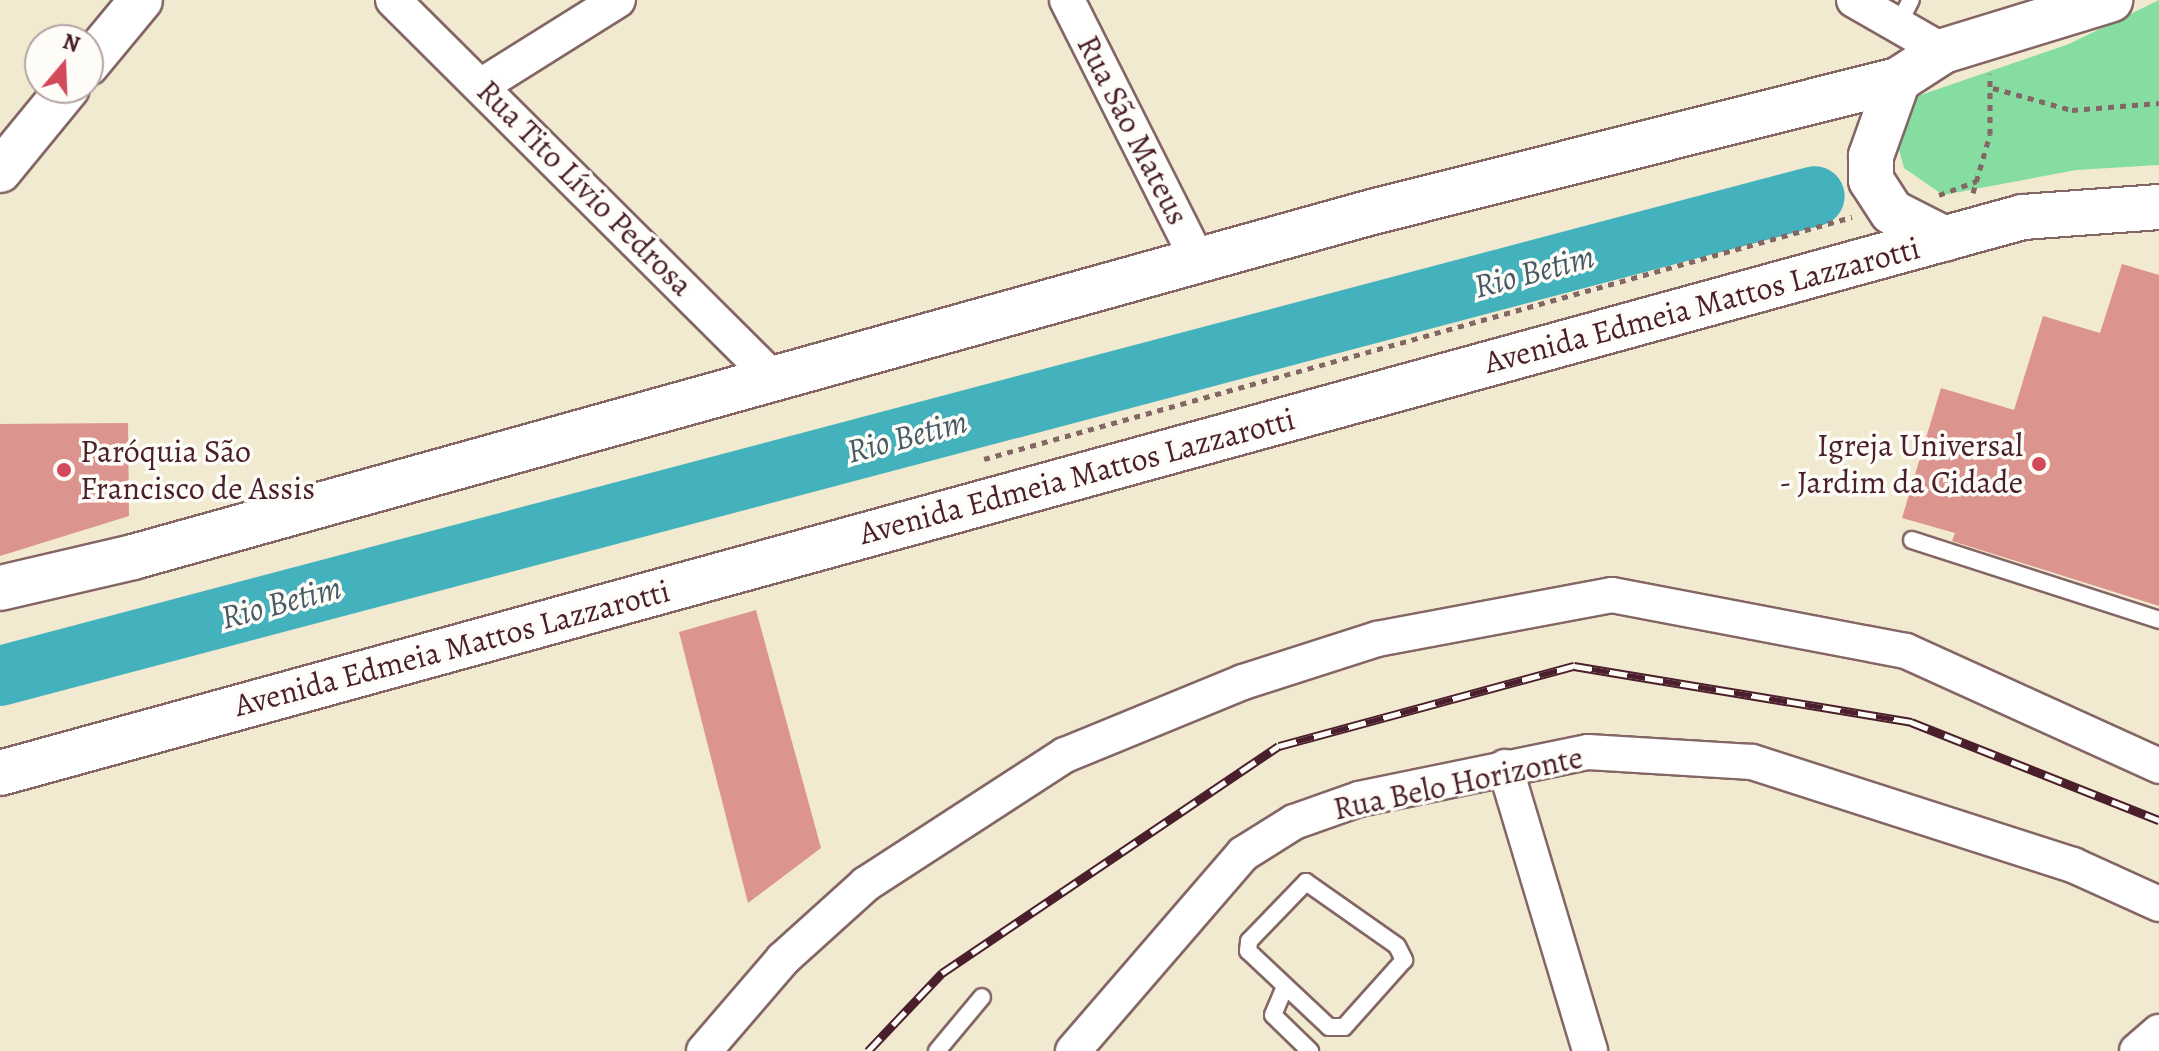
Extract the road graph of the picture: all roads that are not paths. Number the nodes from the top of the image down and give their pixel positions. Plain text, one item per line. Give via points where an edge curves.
1 (141, 0) edge
2 (393, 0) edge
3 (618, 0) edge
4 (1067, 0) edge
5 (1854, 0) edge
6 (2088, 3) edge
7 (1905, 13) edge
8 (104, 45) edge
9 (1963, 45) junction
10 (1898, 80) junction
11 (484, 84) junction
12 (55, 104) edge
13 (0, 171) edge
14 (2159, 207) edge
15 (1951, 237) junction
16 (1198, 260) junction
17 (774, 379) junction
18 (1912, 540) dead end
19 (0, 588) edge
20 (2159, 620) edge
21 (2159, 766) edge
22 (1505, 767) junction
23 (0, 773) edge
24 (2159, 904) edge
25 (1284, 989) junction
26 (982, 997) dead end
27 (2159, 1032) edge
28 (704, 1051) edge
29 (937, 1051) edge
30 (1073, 1051) edge
31 (1310, 1051) edge
32 (1590, 1051) edge
33 (2137, 1051) edge

1 - 8 street
2 - 11 street, Rua Tito Lívio Pedrosa
3 - 11 street
4 - 16 street, Rua São Mateus
5 - 7 street
6 - 9 main road
7 - 9 street
9 - 10 main road
10 - 15 main road via 1871,156 1871,180 1892,212
10 - 16 main road
11 - 17 street, Rua Tito Lívio Pedrosa
12 - 13 street
14 - 15 main road, Avenida Edmeia Mattos Lazzarotti via 2023,217
15 - 23 main road, Avenida Edmeia Mattos Lazzarotti
16 - 17 main road
17 - 19 main road
18 - 20 lane
21 - 28 street via 1906,651 1612,595 1377,639 1243,682 1065,755 866,884 783,959
22 - 24 street, Rua Belo Horizonte via 1588,752 1752,762 2073,865
22 - 30 street, Rua Belo Horizonte via 1346,804 1294,822 1243,854
22 - 32 street
25 - 25 lane via 1329,1027 1344,1027 1404,960 1397,946 1306,882 1249,941 1251,959
25 - 31 lane via 1273,1015
26 - 29 lane
27 - 33 street

